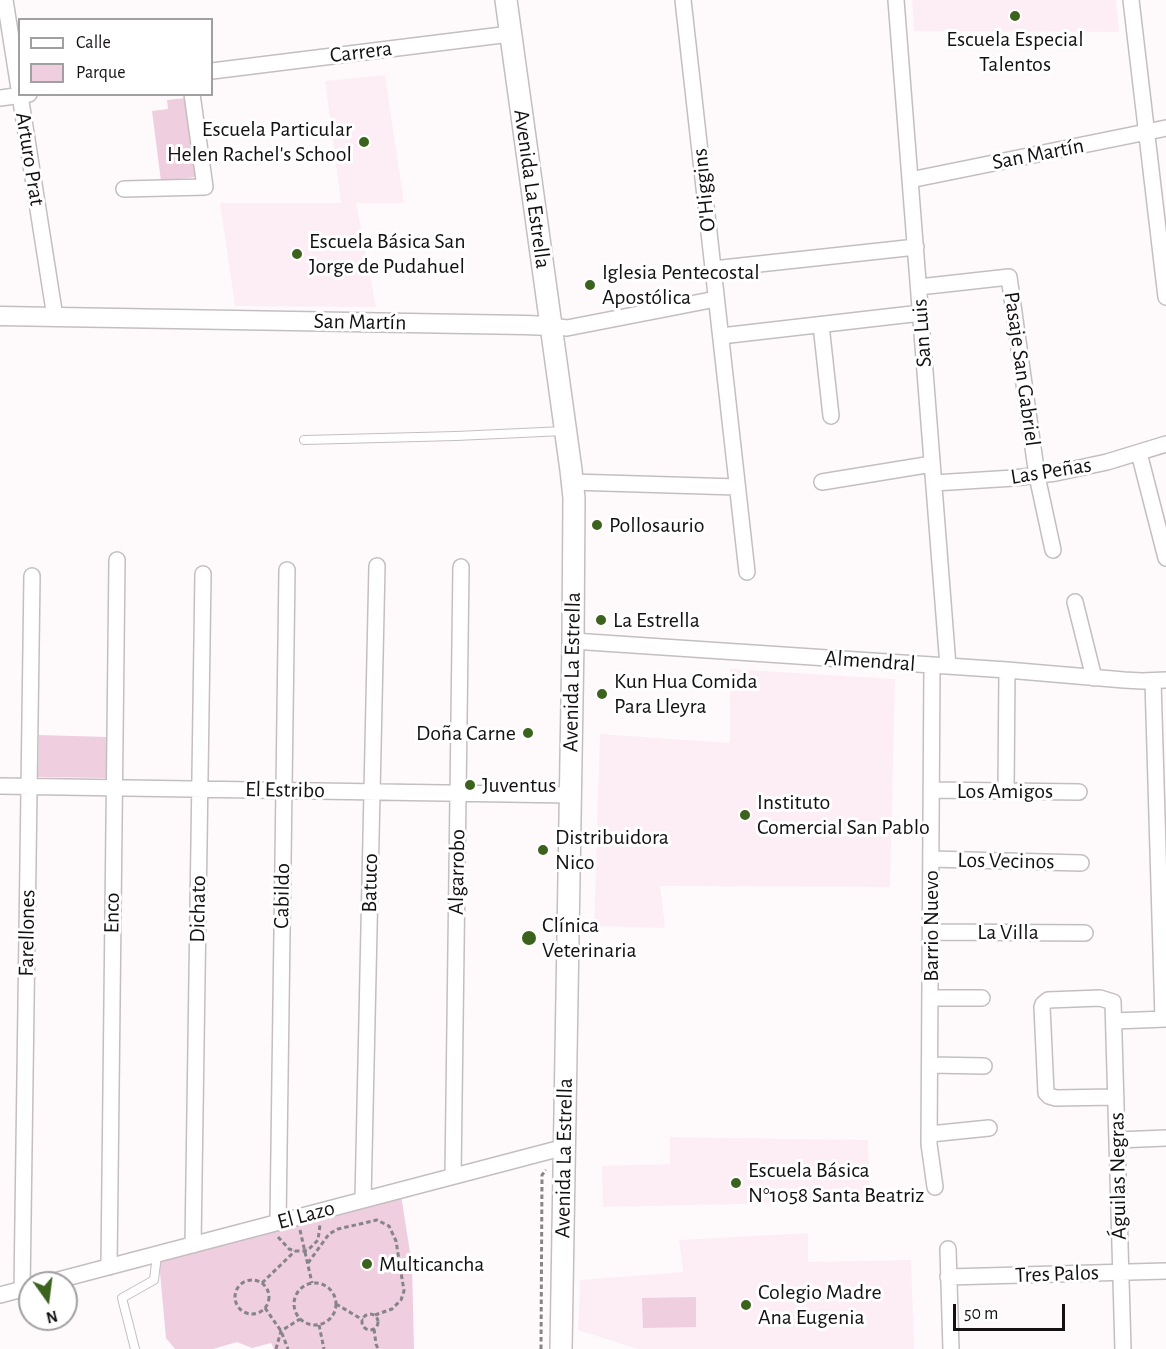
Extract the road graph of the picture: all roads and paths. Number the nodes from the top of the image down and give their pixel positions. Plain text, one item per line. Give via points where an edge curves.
1 (5, 0) edge
2 (506, 0) edge
3 (683, 0) edge
4 (896, 0) edge
5 (1131, 0) edge
6 (510, 34) junction
7 (18, 65) edge
8 (213, 71) edge
9 (18, 96) edge
10 (24, 96) edge
11 (192, 96) edge
12 (0, 98) edge
13 (1166, 128) edge
14 (1147, 132) junction
15 (910, 180) junction
16 (124, 189) dead end
17 (916, 247) junction
18 (713, 269) junction
19 (919, 287) junction
20 (1166, 297) edge
21 (716, 299) junction
22 (921, 313) junction
23 (0, 316) edge
24 (55, 317) junction
25 (821, 325) junction
26 (551, 326) junction
27 (721, 336) junction
28 (831, 416) dead end
29 (566, 431) junction
30 (304, 440) dead end
31 (1166, 444) edge
32 (1138, 453) junction
33 (933, 464) junction
34 (1037, 476) junction
35 (822, 482) dead end
36 (573, 483) junction
37 (934, 483) junction
38 (738, 487) junction
39 (1053, 550) dead end
40 (1166, 558) edge
41 (117, 560) dead end
42 (376, 566) dead end
43 (461, 567) dead end
44 (287, 570) dead end
45 (747, 572) dead end
46 (202, 574) dead end
47 (32, 576) dead end
48 (1076, 602) dead end
49 (573, 641) junction
50 (932, 665) junction
51 (948, 666) junction
52 (1007, 670) junction
53 (1094, 678) junction
54 (1160, 680) edge
55 (0, 786) edge
56 (29, 786) junction
57 (114, 788) junction
58 (199, 789) junction
59 (284, 790) junction
60 (931, 790) junction
61 (1006, 791) junction
62 (372, 792) junction
63 (1079, 792) dead end
64 (458, 793) junction
65 (570, 795) junction
66 (931, 860) junction
67 (1081, 863) dead end
68 (931, 932) junction
69 (1085, 933) dead end
70 (930, 998) junction
71 (982, 998) dead end
72 (1165, 1019) edge
73 (1114, 1021) junction
74 (930, 1065) junction
75 (984, 1066) dead end
76 (1116, 1097) junction
77 (989, 1128) dead end
78 (930, 1134) junction
79 (1166, 1138) edge
80 (1117, 1140) junction
81 (565, 1147) junction
82 (453, 1176) junction
83 (935, 1186) dead end
84 (363, 1200) junction
85 (321, 1211) junction
86 (297, 1217) junction
87 (273, 1224) junction
88 (193, 1245) junction
89 (948, 1249) dead end
90 (295, 1251) junction
91 (304, 1251) junction
92 (157, 1254) junction
93 (308, 1263) junction
94 (109, 1267) junction
95 (26, 1271) edge
96 (1166, 1271) edge
97 (1120, 1272) junction
98 (78, 1275) edge
99 (948, 1277) junction
100 (312, 1283) junction
101 (262, 1284) junction
102 (18, 1290) edge
103 (0, 1295) edge
104 (336, 1304) junction
105 (265, 1308) junction
106 (375, 1315) junction
107 (300, 1319) junction
108 (363, 1320) junction
109 (320, 1325) junction
110 (374, 1329) junction
111 (281, 1331) junction
112 (135, 1349) edge
113 (276, 1349) edge
114 (288, 1349) edge
115 (324, 1349) edge
116 (378, 1349) edge
117 (561, 1349) edge
118 (951, 1349) edge
119 (1123, 1349) edge

1 - 7 street, Arturo Prat
2 - 6 main road, Avenida La Estrella
3 - 18 street, O'Higgins
4 - 15 street, San Luis
5 - 14 street
6 - 8 street, Carrera
6 - 26 main road, Avenida La Estrella
9 - 12 street
10 - 24 street, Arturo Prat
11 - 16 street via 205,186
13 - 14 street, San Martín
14 - 15 street, San Martín
14 - 20 street
15 - 17 street, San Luis
17 - 18 street
17 - 19 street, San Luis
18 - 21 street, O'Higgins
19 - 22 street, San Luis
19 - 34 street, Pasaje San Gabriel via 1009,277
21 - 26 street, San Martín via 567,328
21 - 27 street, O'Higgins
22 - 25 street
22 - 33 street, San Luis
23 - 24 street, San Martín
24 - 26 street, San Martín
25 - 27 street
25 - 28 street
26 - 29 main road, Avenida La Estrella
27 - 38 street, O'Higgins
29 - 30 lane
29 - 36 main road, Avenida La Estrella
31 - 32 street, Las Peñas
32 - 34 street, Las Peñas
32 - 40 street
33 - 35 street
33 - 37 street, San Luis
34 - 37 street, Las Peñas
34 - 39 street, Pasaje San Gabriel
36 - 38 street
36 - 49 main road, Avenida La Estrella
37 - 51 street, San Luis
38 - 45 street, O'Higgins
41 - 57 street, Enco
42 - 62 street, Batuco
43 - 64 street, Algarrobo
44 - 59 street, Cabildo
46 - 58 street, Dichato
47 - 56 street, Farellones
48 - 53 street
49 - 50 street, Almendral
49 - 65 main road, Avenida La Estrella
50 - 51 street, Almendral
50 - 60 street, Barrio Nuevo
51 - 52 street, Almendral
52 - 53 street, Almendral
52 - 61 street
53 - 54 street, Almendral
54 - 72 street
55 - 56 street, El Estribo
56 - 57 street, El Estribo
56 - 95 street, Farellones
57 - 58 street, El Estribo
57 - 94 street, Enco
58 - 59 street, El Estribo
58 - 88 street, Dichato
59 - 62 street, El Estribo
59 - 87 street, Cabildo
60 - 61 street, Los Amigos
60 - 66 street, Barrio Nuevo
61 - 63 street, Los Amigos
62 - 64 street, El Estribo
62 - 84 street, Batuco
64 - 65 street, El Estribo
64 - 82 street, Algarrobo
65 - 81 main road, Avenida La Estrella
66 - 67 street, Los Vecinos
66 - 68 street, Barrio Nuevo
68 - 69 street, La Villa
68 - 70 street, Barrio Nuevo
70 - 71 street
70 - 74 street, Barrio Nuevo
72 - 73 street
73 - 76 street, Águilas Negras
73 - 76 street, Águilas Negras via 1113,1002 1100,998 1051,999 1042,1008 1049,1096
74 - 75 street
74 - 78 street, Barrio Nuevo
76 - 80 street, Águilas Negras
77 - 78 street
78 - 83 street, Barrio Nuevo
79 - 80 street
80 - 97 street, Águilas Negras
81 - 82 street, El Lazo
81 - 117 main road, Avenida La Estrella
82 - 84 street, El Lazo
84 - 85 street, El Lazo
85 - 86 street, El Lazo
85 - 91 path via 318,1240
86 - 87 street, El Lazo
86 - 91 path
87 - 88 street, El Lazo
87 - 90 path via 286,1247
88 - 92 street, El Lazo
89 - 99 street
90 - 91 path
90 - 101 path
91 - 93 path
92 - 94 street, El Lazo
92 - 112 lane via 154,1280 122,1298
93 - 100 path
93 - 106 path via 329,1234 338,1229 377,1220 389,1226 396,1241 404,1291 392,1309
94 - 98 street, El Lazo
96 - 97 street, Tres Palos
97 - 99 street, Tres Palos
97 - 119 street, Águilas Negras
99 - 118 street
100 - 104 path via 328,1288
100 - 107 path via 301,1288 294,1300
101 - 105 path via 269,1292
101 - 105 path via 251,1280 241,1284 235,1300 240,1310 250,1315
102 - 103 street
104 - 108 path
104 - 109 path via 331,1318
105 - 111 path
106 - 108 path via 368,1314
106 - 110 path via 378,1322
107 - 109 path
107 - 111 path
108 - 110 path via 366,1328
109 - 115 path
110 - 116 path
111 - 113 path
111 - 114 path

